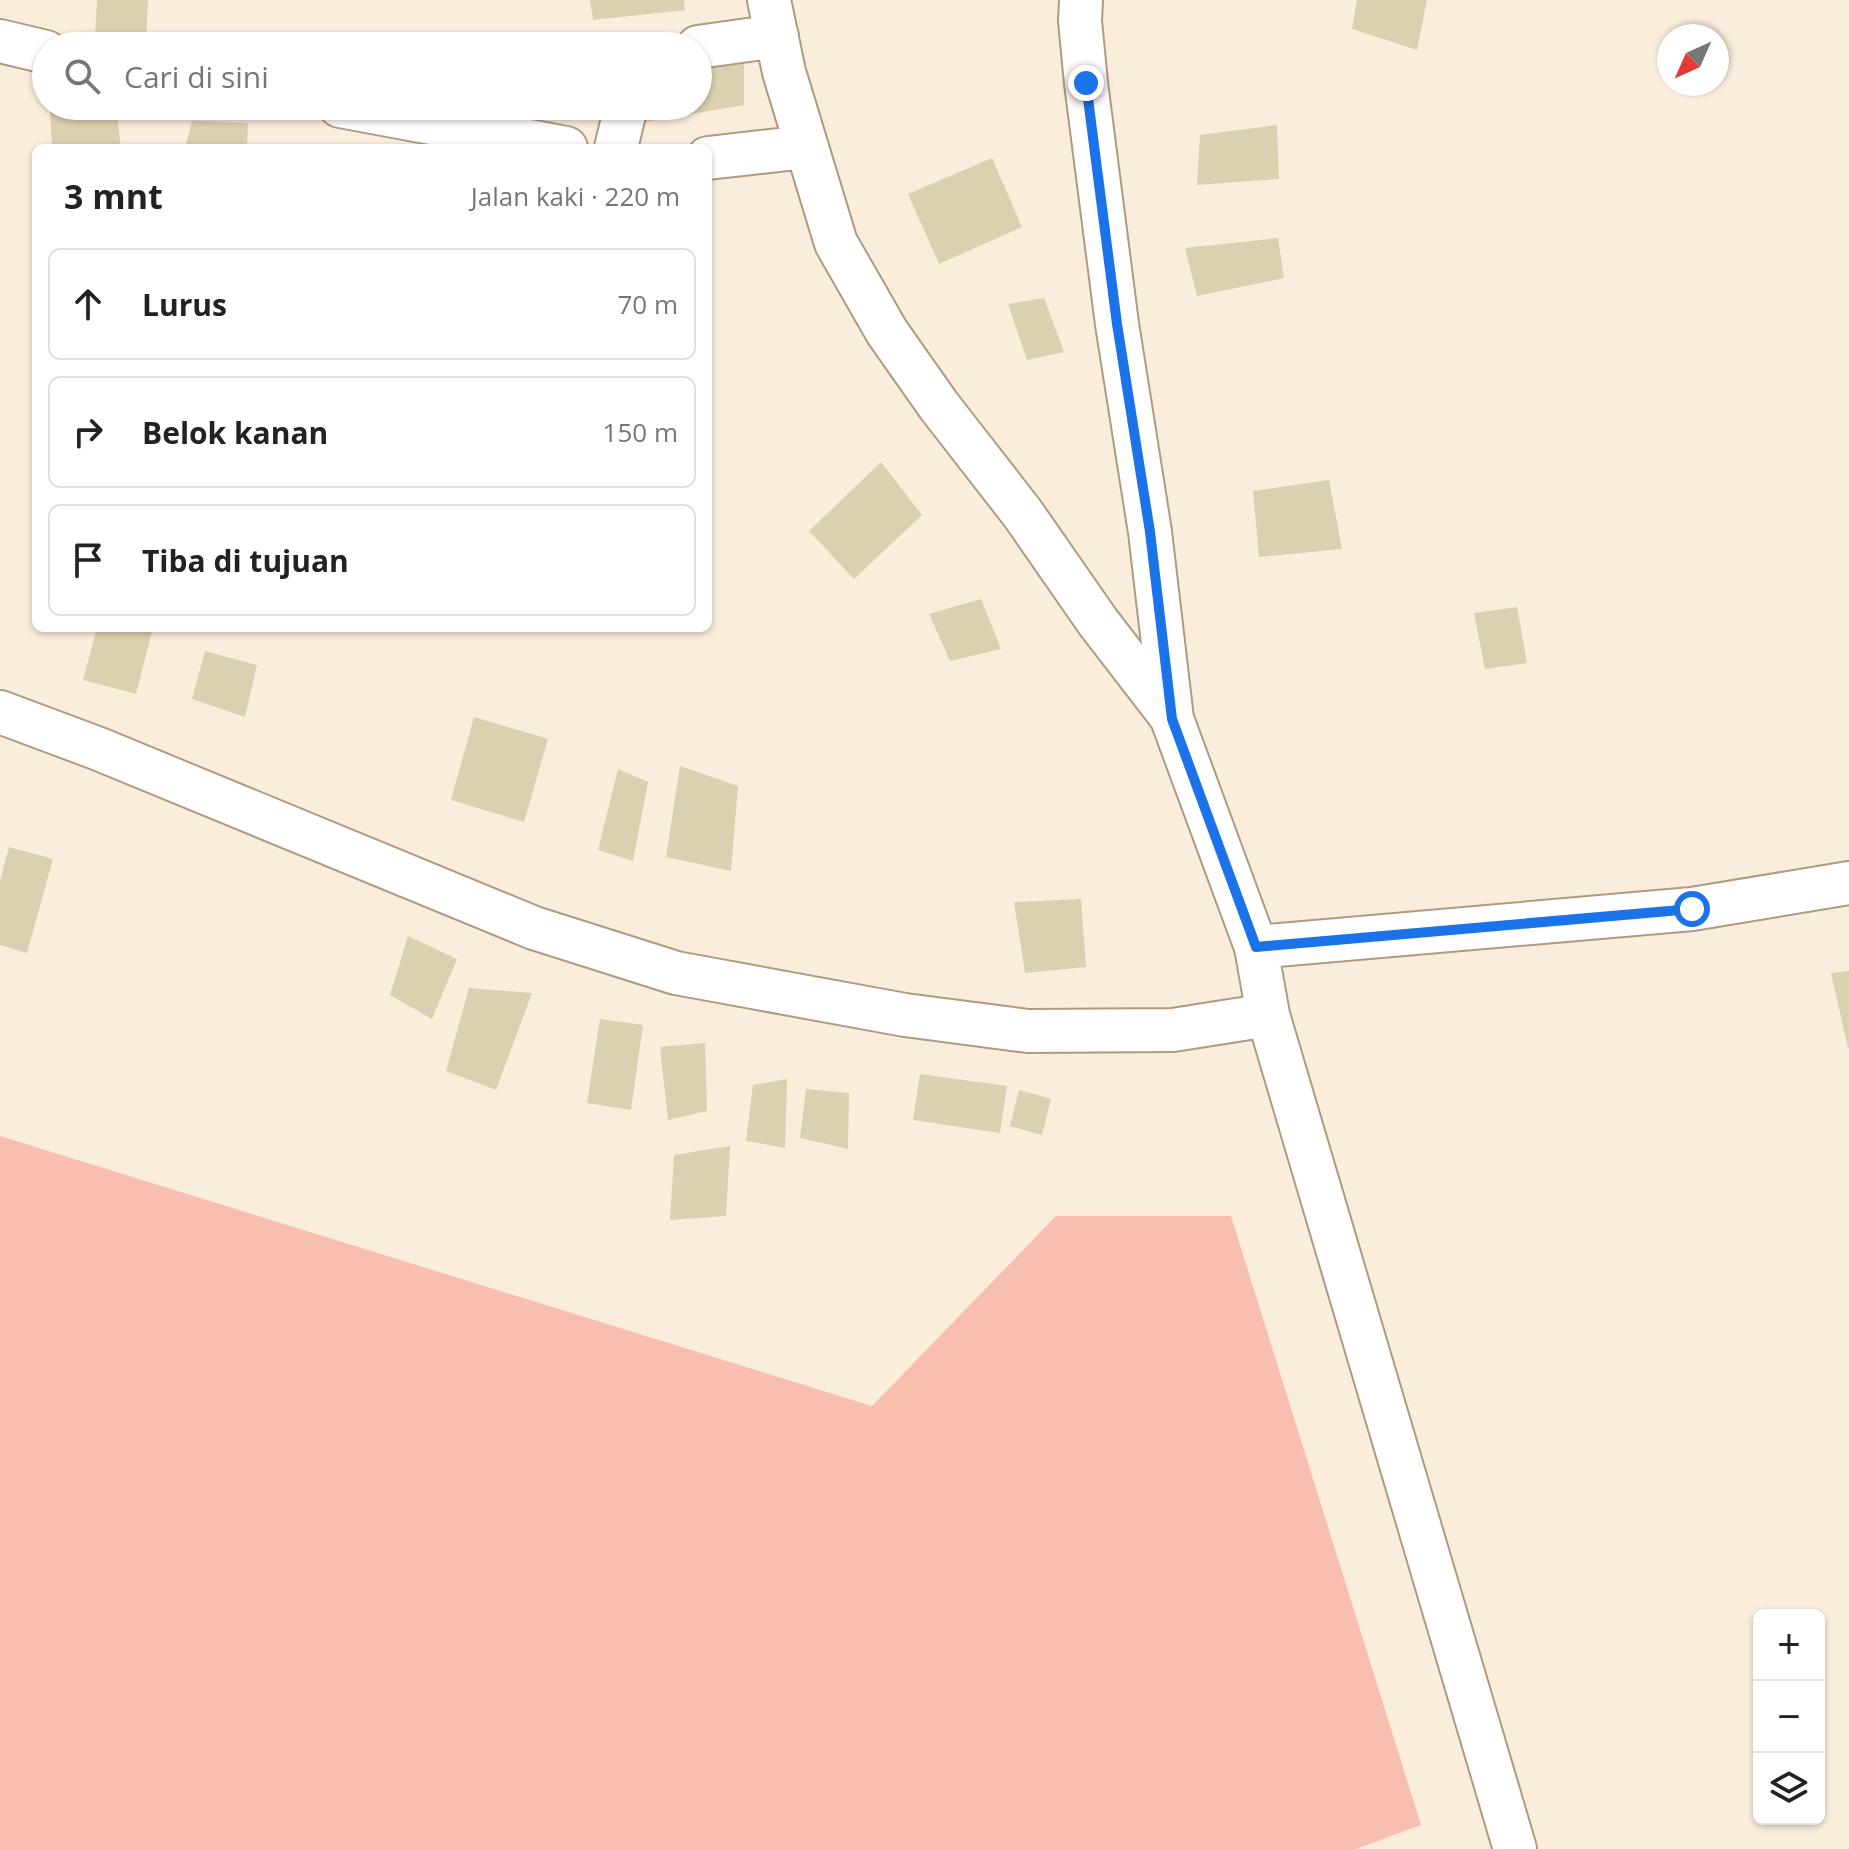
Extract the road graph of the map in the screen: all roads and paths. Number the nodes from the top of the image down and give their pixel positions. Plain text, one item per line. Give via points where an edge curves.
1 (1081, 0) edge
2 (773, 18) edge
3 (0, 41) edge
4 (712, 42) edge
5 (32, 49) edge
6 (415, 120) edge
7 (623, 120) edge
8 (544, 144) edge
9 (617, 144) edge
10 (806, 147) junction
11 (712, 158) edge
12 (0, 712) edge
13 (1172, 719) junction
14 (1849, 883) edge
15 (1256, 947) junction
16 (1268, 1015) junction
17 (1515, 1849) edge

1 - 13 street via 1086,83
2 - 4 street
2 - 10 street
3 - 5 street
6 - 8 street
7 - 9 street
10 - 11 street
10 - 13 street via 836,243 887,332
12 - 16 street via 534,928 676,973 905,1015 1028,1031 1173,1030
13 - 15 street
14 - 15 street via 1692,909
15 - 16 street
16 - 17 street

